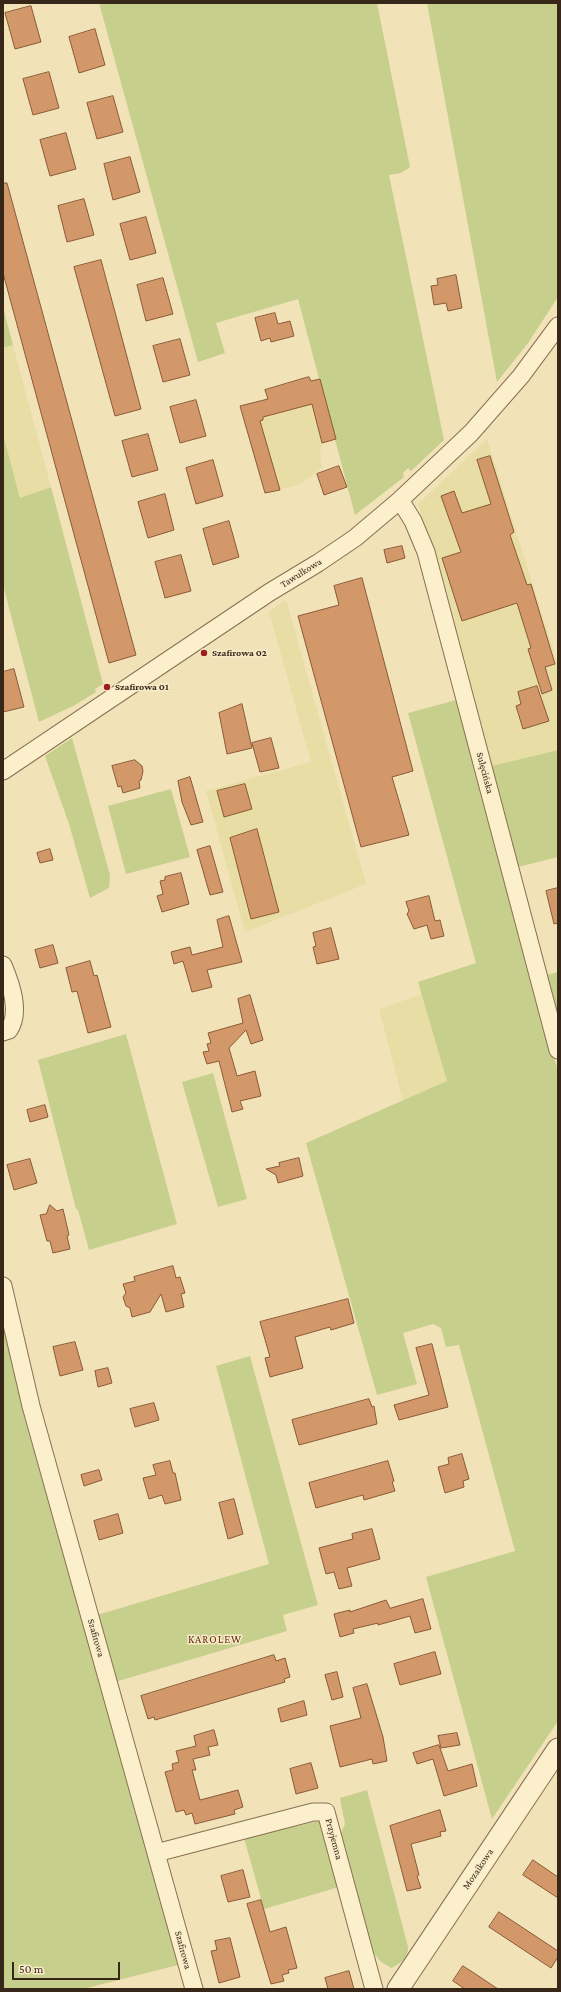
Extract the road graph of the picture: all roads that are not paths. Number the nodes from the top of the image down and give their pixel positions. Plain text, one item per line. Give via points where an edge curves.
1 (558, 326) edge
2 (400, 500) junction
3 (3, 771) edge
4 (3, 965) edge
5 (3, 1032) edge
6 (558, 1050) edge
7 (3, 1286) edge
8 (558, 1750) edge
9 (156, 1854) junction
10 (194, 1989) edge
11 (374, 1989) edge
12 (398, 1989) edge

1 - 2 street, Tawułkowa via 497,405
2 - 3 street, Tawułkowa via 355,538
2 - 6 street, Sulęcińska via 414,521 426,552
4 - 5 street via 13,999 14,1020 9,1030
7 - 9 street, Szafirowa via 31,1406
8 - 12 street, Mozaikowa
9 - 10 street, Szafirowa
9 - 11 street, Przyjemna via 313,1812 326,1812

